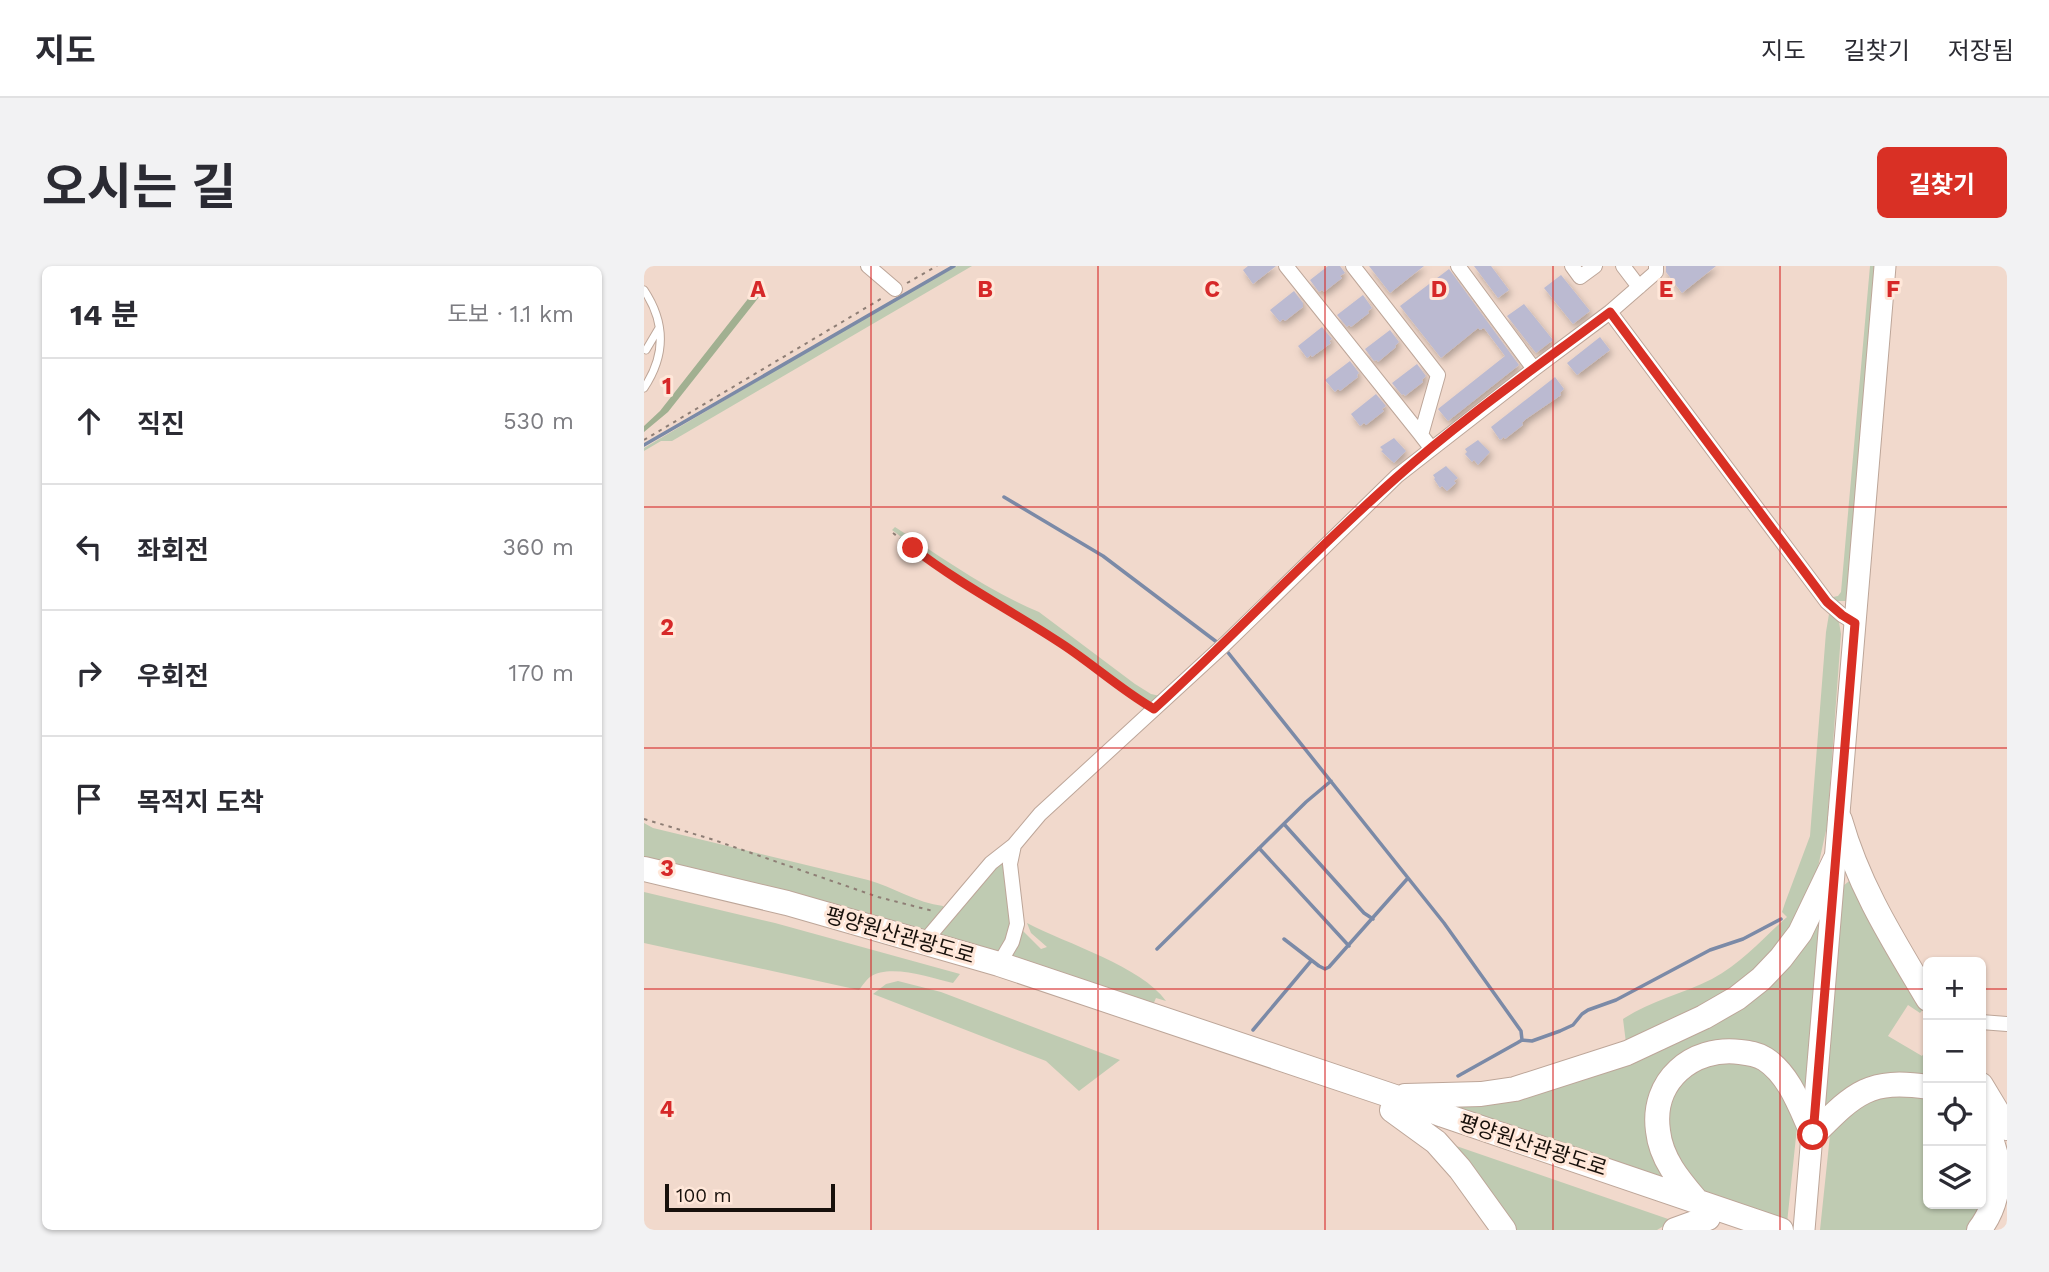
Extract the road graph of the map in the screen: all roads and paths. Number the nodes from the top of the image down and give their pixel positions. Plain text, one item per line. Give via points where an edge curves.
1 (868, 266) edge
2 (937, 266) edge
3 (1286, 266) edge
4 (1353, 266) edge
5 (1458, 266) edge
6 (1572, 266) edge
7 (1595, 266) edge
8 (1623, 266) edge
9 (1656, 266) edge
10 (1885, 266) edge
11 (1639, 288) junction
12 (895, 289) junction
13 (644, 290) edge
14 (1610, 312) junction
15 (659, 328) junction
16 (646, 350) dead end
17 (1534, 369) junction
18 (644, 388) edge
19 (1421, 435) junction
20 (644, 440) edge
21 (1431, 448) junction
22 (893, 533) dead end
23 (1855, 623) junction
24 (1154, 709) junction
25 (644, 819) edge
26 (1840, 820) joint
27 (1014, 845) junction
28 (1841, 867) junction
29 (644, 869) edge
30 (644, 881) edge
31 (951, 910) junction
32 (924, 942) junction
33 (999, 964) junction
34 (1923, 991) edge
35 (1150, 1021) junction
36 (1986, 1022) edge
37 (2007, 1024) edge
38 (1923, 1086) edge
39 (1986, 1093) edge
40 (1393, 1104) junction
41 (2007, 1128) edge
42 (1986, 1132) edge
43 (1813, 1135) junction
44 (1621, 1182) junction
45 (1702, 1210) junction
46 (1762, 1228) edge
47 (1504, 1230) edge
48 (1675, 1230) edge
49 (1804, 1230) edge
50 (1979, 1230) edge

1 - 12 street
2 - 12 path
3 - 19 street
4 - 19 street via 1438,375
5 - 17 street
6 - 7 street via 1580,277
8 - 11 street
9 - 11 street via 1656,272
10 - 23 main road
11 - 14 street
12 - 20 path
13 - 15 lane
14 - 17 street
14 - 23 street via 1827,602
15 - 16 lane
15 - 18 lane via 659,361
17 - 21 street
19 - 21 street
21 - 24 street
22 - 24 path via 947,574 1059,642
23 - 26 main road
24 - 27 street via 1040,814
25 - 31 path via 899,904
26 - 28 highway
27 - 31 street via 991,863
27 - 33 street via 1010,864 1017,924
28 - 34 highway via 1872,905
28 - 40 highway via 1800,933 1761,979 1704,1017 1627,1053 1515,1089
28 - 43 main road
29 - 32 highway, 평양원산관광도로
30 - 35 highway via 899,944
31 - 32 street
32 - 33 highway, 평양원산관광도로
33 - 35 highway, 평양원산관광도로
35 - 40 highway
36 - 37 street
38 - 43 highway via 1871,1088 1845,1102
39 - 41 highway
40 - 44 highway
40 - 44 highway, 평양원산관광도로 via 1443,1115
40 - 47 highway via 1460,1169
42 - 50 highway via 1998,1174 1988,1215
43 - 45 highway via 1791,1089 1765,1059 1753,1053 1717,1050 1684,1066 1670,1079 1658,1108 1657,1131 1677,1179
43 - 49 main road
44 - 45 highway
45 - 46 highway
45 - 48 highway

